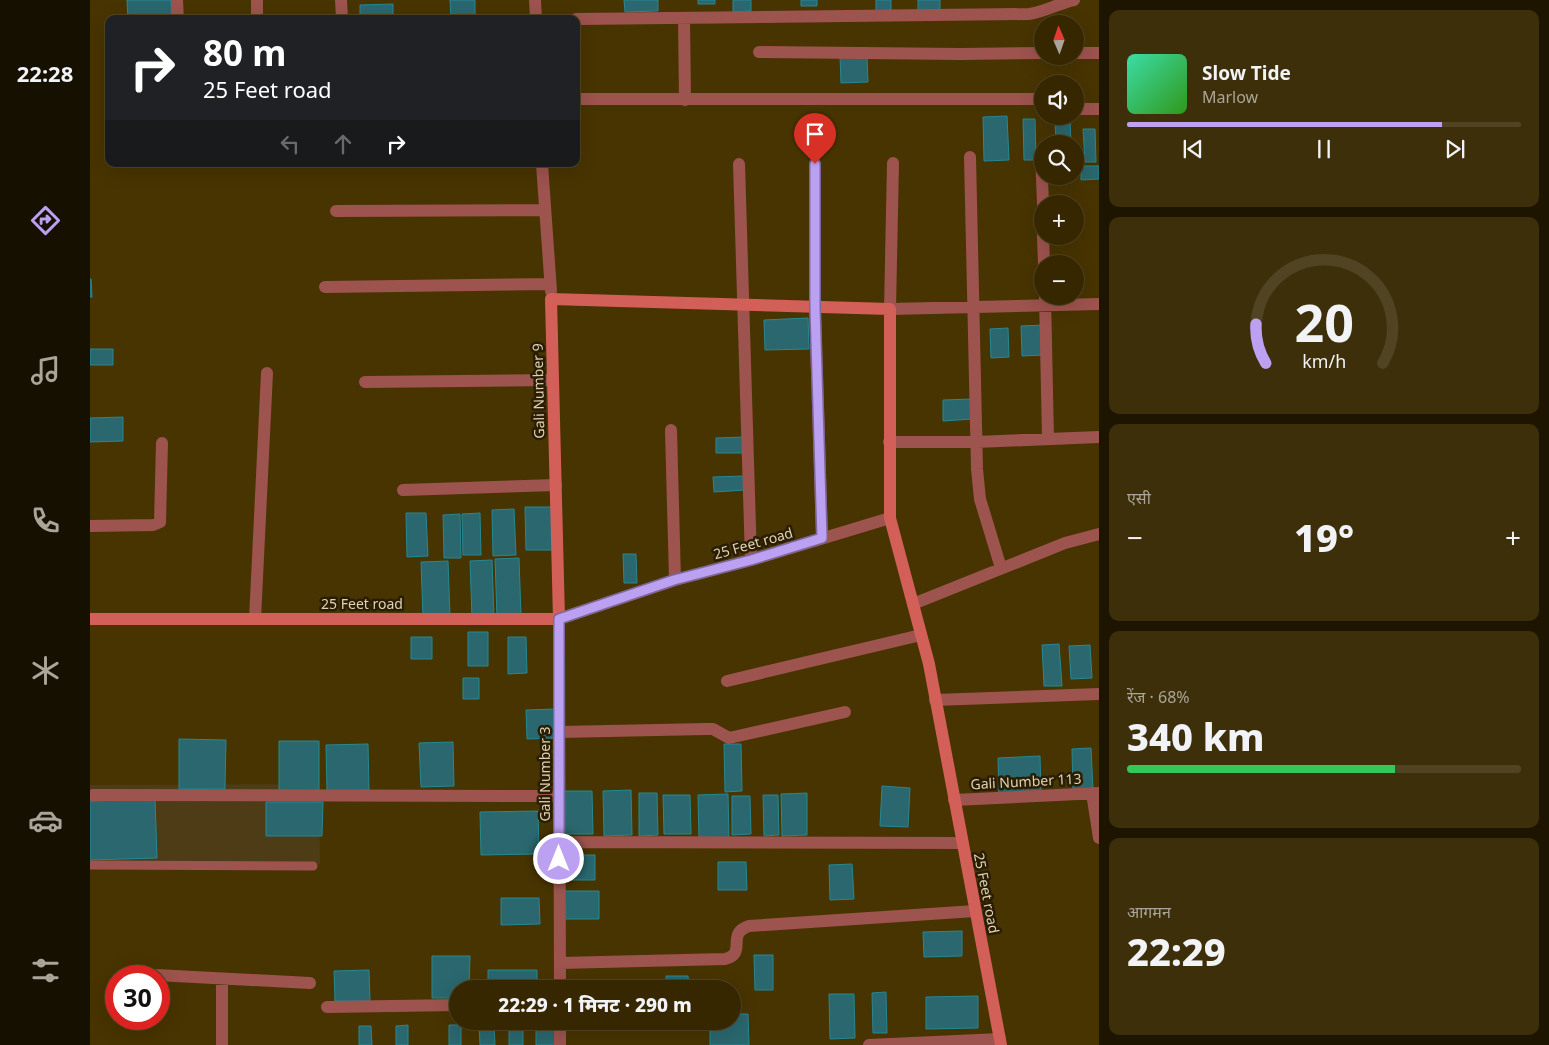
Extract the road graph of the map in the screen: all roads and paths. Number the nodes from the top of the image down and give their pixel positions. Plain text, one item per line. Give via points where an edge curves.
1 (177, 0) edge
2 (257, 0) edge
3 (341, 0) edge
4 (535, 0) edge
5 (1074, 0) edge
6 (178, 15) edge
7 (257, 15) edge
8 (342, 15) edge
9 (536, 15) edge
10 (684, 18) junction
11 (580, 19) edge
12 (759, 52) dead end
13 (1099, 52) edge
14 (1034, 53) edge
15 (1084, 53) edge
16 (580, 99) edge
17 (1034, 99) edge
18 (685, 100) junction
19 (1084, 109) edge
20 (1099, 109) edge
21 (970, 158) dead end
22 (893, 163) dead end
23 (739, 164) dead end
24 (815, 164) dead end
25 (542, 167) edge
26 (545, 210) junction
27 (336, 211) dead end
28 (550, 284) junction
29 (325, 287) dead end
30 (551, 299) junction
31 (1034, 302) edge
32 (1084, 303) edge
33 (1099, 304) edge
34 (744, 305) junction
35 (1045, 305) edge
36 (815, 308) junction
37 (974, 308) junction
38 (890, 310) junction
39 (267, 373) dead end
40 (553, 380) junction
41 (365, 382) dead end
42 (671, 430) dead end
43 (1099, 436) edge
44 (1048, 439) junction
45 (162, 442) dead end
46 (889, 442) junction
47 (976, 442) junction
48 (556, 485) junction
49 (404, 490) dead end
50 (890, 518) junction
51 (90, 526) edge
52 (1099, 534) edge
53 (822, 538) junction
54 (751, 560) junction
55 (1001, 568) junction
56 (674, 580) junction
57 (912, 604) junction
58 (90, 619) edge
59 (256, 619) junction
60 (559, 619) junction
61 (921, 634) junction
62 (727, 681) dead end
63 (1099, 694) edge
64 (935, 700) junction
65 (845, 712) dead end
66 (559, 732) junction
67 (1095, 793) edge
68 (93, 795) dead end
69 (559, 796) junction
70 (954, 800) junction
71 (1099, 838) edge
72 (559, 842) junction
73 (962, 843) junction
74 (90, 865) edge
75 (313, 866) dead end
76 (975, 911) junction
77 (560, 963) junction
78 (170, 976) edge
79 (222, 979) junction
80 (560, 980) edge
81 (310, 983) dead end
82 (449, 1005) edge
83 (327, 1007) dead end
84 (560, 1030) edge
85 (1000, 1042) edge
86 (222, 1045) edge
87 (560, 1045) edge
88 (869, 1045) edge

1 - 6 street
2 - 7 street
3 - 8 street
4 - 9 street
5 - 10 street via 1029,14
10 - 11 street
10 - 18 street
12 - 14 street
13 - 15 street
16 - 18 street
17 - 18 street
19 - 20 street
21 - 37 street
22 - 38 street
23 - 34 street
24 - 36 street
25 - 26 street, Gali Number 9
26 - 27 street
26 - 28 street, Gali Number 9
28 - 29 street
28 - 30 street, Gali Number 9
30 - 34 street
30 - 40 street, Gali Number 9
31 - 37 street
32 - 33 street
34 - 36 street
34 - 54 street
35 - 44 street
36 - 38 street
36 - 53 street
37 - 38 street
37 - 47 street
38 - 46 street
39 - 59 street
40 - 41 street
40 - 48 street, Gali Number 9
42 - 56 street
43 - 44 street
44 - 47 street
45 - 51 street via 160,522 153,525
46 - 47 street
46 - 50 street
47 - 55 street via 980,499
48 - 49 street
48 - 60 street, Gali Number 9
50 - 53 street, 25 Feet road
50 - 57 street, 25 Feet road
52 - 55 street via 1065,543
53 - 54 street, 25 Feet road
54 - 56 street, 25 Feet road
55 - 57 street
56 - 60 street, 25 Feet road
57 - 61 street, 25 Feet road
58 - 59 street, 25 Feet road
59 - 60 street, 25 Feet road
60 - 66 street, Gali Number 3
61 - 62 street
61 - 64 street, 25 Feet road
63 - 64 street
64 - 70 street, 25 Feet road
65 - 66 street via 729,738 706,728
66 - 69 street, Gali Number 3
67 - 70 street, Gali Number 113
67 - 71 street
68 - 69 street
69 - 72 street, Gali Number 3
70 - 73 street, 25 Feet road
72 - 73 street
72 - 77 street, Gali Number 3
73 - 76 street, 25 Feet road
74 - 75 lane
76 - 77 street via 749,926 738,932 736,952 725,959
76 - 85 street, 25 Feet road
77 - 80 street, Gali Number 3
78 - 79 street
79 - 81 street
79 - 86 street
82 - 83 street
84 - 87 street
85 - 88 street

